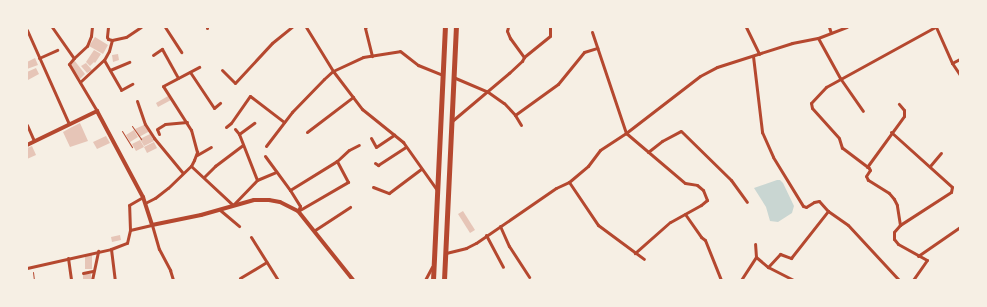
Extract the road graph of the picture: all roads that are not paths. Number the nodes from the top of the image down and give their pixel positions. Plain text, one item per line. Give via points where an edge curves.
1 (52, 27) edge
2 (92, 27) edge
3 (108, 27) edge
4 (141, 27) edge
5 (165, 27) edge
6 (292, 27) edge
7 (306, 27) edge
8 (366, 27) edge
9 (445, 27) edge
10 (456, 27) edge
11 (508, 27) edge
12 (550, 27) edge
13 (746, 27) edge
14 (829, 27) edge
15 (847, 27) edge
16 (936, 27) edge
17 (137, 28) edge
18 (27, 30) edge
19 (592, 32) dead end
20 (831, 33) junction
21 (818, 38) junction
22 (112, 40) junction
23 (597, 48) junction
24 (58, 50) dead end
25 (181, 52) dead end
26 (759, 54) junction
27 (153, 55) dead end
28 (372, 56) junction
29 (754, 56) junction
30 (524, 57) junction
31 (40, 58) junction
32 (74, 58) junction
33 (960, 59) edge
34 (104, 60) junction
35 (129, 62) dead end
36 (952, 63) junction
37 (443, 64) junction
38 (454, 64) junction
39 (199, 67) dead end
40 (110, 70) junction
41 (222, 70) dead end
42 (333, 71) junction
43 (190, 72) junction
44 (960, 74) edge
45 (443, 75) junction
46 (453, 77) junction
47 (178, 78) junction
48 (840, 78) junction
49 (80, 82) junction
50 (132, 84) dead end
51 (488, 92) junction
52 (353, 97) junction
53 (137, 101) dead end
54 (220, 103) dead end
55 (899, 104) dead end
56 (97, 111) junction
57 (862, 111) dead end
58 (515, 115) junction
59 (452, 121) junction
60 (187, 122) junction
61 (284, 122) junction
62 (254, 123) dead end
63 (69, 124) junction
64 (27, 125) edge
65 (520, 125) dead end
66 (226, 127) dead end
67 (235, 129) dead end
68 (307, 132) dead end
69 (891, 132) junction
70 (626, 133) junction
71 (159, 134) dead end
72 (239, 134) junction
73 (394, 135) junction
74 (371, 138) dead end
75 (34, 141) junction
76 (27, 145) edge
77 (359, 145) dead end
78 (242, 146) junction
79 (266, 146) dead end
80 (406, 146) junction
81 (212, 147) dead end
82 (648, 152) junction
83 (941, 153) dead end
84 (196, 155) junction
85 (265, 156) dead end
86 (337, 161) junction
87 (375, 163) dead end
88 (191, 166) junction
89 (867, 166) junction
90 (930, 166) junction
91 (421, 169) junction
92 (276, 172) junction
93 (184, 173) junction
94 (204, 177) junction
95 (257, 180) junction
96 (569, 182) junction
97 (373, 187) dead end
98 (290, 190) junction
99 (438, 191) junction
100 (143, 197) junction
101 (747, 202) dead end
102 (145, 204) junction
103 (233, 205) junction
104 (350, 207) dead end
105 (220, 210) junction
106 (298, 211) junction
107 (828, 211) junction
108 (685, 214) junction
109 (152, 225) junction
110 (900, 225) junction
111 (239, 226) dead end
112 (500, 226) junction
113 (960, 227) edge
114 (130, 230) junction
115 (315, 230) junction
116 (486, 235) junction
117 (251, 236) dead end
118 (755, 244) dead end
119 (111, 249) junction
120 (98, 251) junction
121 (446, 253) junction
122 (635, 253) junction
123 (918, 256) junction
124 (756, 257) junction
125 (68, 258) junction
126 (644, 259) dead end
127 (267, 262) junction
128 (434, 264) junction
129 (503, 267) dead end
130 (768, 267) junction
131 (27, 268) edge
132 (93, 271) junction
133 (83, 273) dead end
134 (529, 277) dead end
135 (240, 278) dead end
136 (71, 280) edge
137 (92, 280) edge
138 (115, 280) edge
139 (173, 280) edge
140 (278, 280) edge
141 (353, 280) edge
142 (425, 280) edge
143 (433, 280) edge
144 (444, 280) edge
145 (721, 280) edge
146 (741, 280) edge
147 (793, 280) edge
148 (899, 280) edge
149 (913, 280) edge

1 - 32 street
2 - 32 street via 87,46
3 - 22 street via 107,37
4 - 17 street
5 - 25 street
6 - 41 street via 272,43 235,83
7 - 42 street
8 - 28 street
9 - 37 main road
10 - 38 main road
11 - 30 street via 508,35
12 - 30 street via 550,36
13 - 26 street
14 - 20 street
15 - 20 street
16 - 36 street
16 - 48 street
17 - 22 street via 126,37
18 - 31 street
19 - 23 street
20 - 21 street
21 - 26 street
21 - 48 street
22 - 34 street
23 - 58 street via 584,52 558,84
23 - 70 street
24 - 31 street
26 - 29 street
27 - 47 street via 162,49
28 - 42 street via 363,57
28 - 45 street via 400,51 418,65
29 - 70 street via 717,67 700,76
29 - 107 street via 760,122 769,148 803,206 817,201
30 - 51 street
31 - 63 street
32 - 49 street via 69,64
33 - 36 street
34 - 40 street
34 - 49 street
35 - 40 street
36 - 44 street
37 - 38 main road
37 - 45 main road
38 - 46 main road
39 - 43 street
40 - 50 street via 122,90
42 - 52 street
42 - 61 street
43 - 47 street
43 - 54 street via 214,108
45 - 99 main road
46 - 51 street
46 - 59 main road
47 - 60 street via 163,86
48 - 57 street
48 - 89 street via 812,100 812,108 839,138 844,150
49 - 56 street
51 - 58 street via 504,103
51 - 59 street
52 - 68 street
52 - 73 street via 362,109
53 - 93 street via 145,124 154,138
55 - 69 street via 904,110 904,116
56 - 63 street
56 - 100 street
58 - 65 street
59 - 121 main road
60 - 71 street via 165,124 157,129
60 - 84 street via 195,139
61 - 66 street via 250,96
61 - 79 street
62 - 72 street
63 - 75 street
64 - 75 street
67 - 72 street
69 - 89 street
69 - 90 street
70 - 82 street
70 - 96 street via 600,150 588,166
72 - 78 street
73 - 74 street via 376,147
73 - 80 street
75 - 76 street
77 - 86 street
78 - 94 street
78 - 95 street
80 - 87 street via 378,165
80 - 91 street
81 - 84 street
82 - 101 street via 681,131 731,180
82 - 108 street via 685,183 696,185 706,195 707,200 704,203
83 - 90 street
84 - 88 street
85 - 92 street
86 - 98 street
86 - 106 street via 348,182
88 - 93 street
88 - 94 street
89 - 110 street via 870,170 866,176 868,180 894,199
90 - 110 street via 952,187 951,192
91 - 97 street via 389,193
91 - 99 street
92 - 95 street
92 - 98 street
93 - 102 street
94 - 103 street
95 - 103 street
96 - 112 street
96 - 122 street via 598,225
98 - 106 street via 300,206
99 - 128 main road
100 - 102 street
100 - 114 street via 129,206
102 - 109 street
103 - 105 street
103 - 106 street via 254,200 269,200 280,202
104 - 115 street
105 - 109 street
105 - 111 street
106 - 115 street
107 - 130 street via 791,258 780,254
107 - 148 street via 848,225
108 - 122 street via 670,222
108 - 145 street via 705,240
109 - 114 street
109 - 139 street via 159,249
110 - 123 street via 894,232 894,239
112 - 116 street
112 - 134 street via 509,246
113 - 123 street
114 - 119 street via 127,243
115 - 141 street
116 - 121 street via 466,248
116 - 129 street
117 - 127 street
118 - 124 street
119 - 120 street
119 - 138 street
120 - 125 street
120 - 132 street
121 - 144 main road
122 - 126 street
123 - 149 street via 927,259 928,262
124 - 130 street
124 - 146 street
125 - 131 street
125 - 136 street
127 - 135 street
127 - 140 street
128 - 142 street
128 - 143 main road
130 - 147 street
132 - 133 street
132 - 137 street

